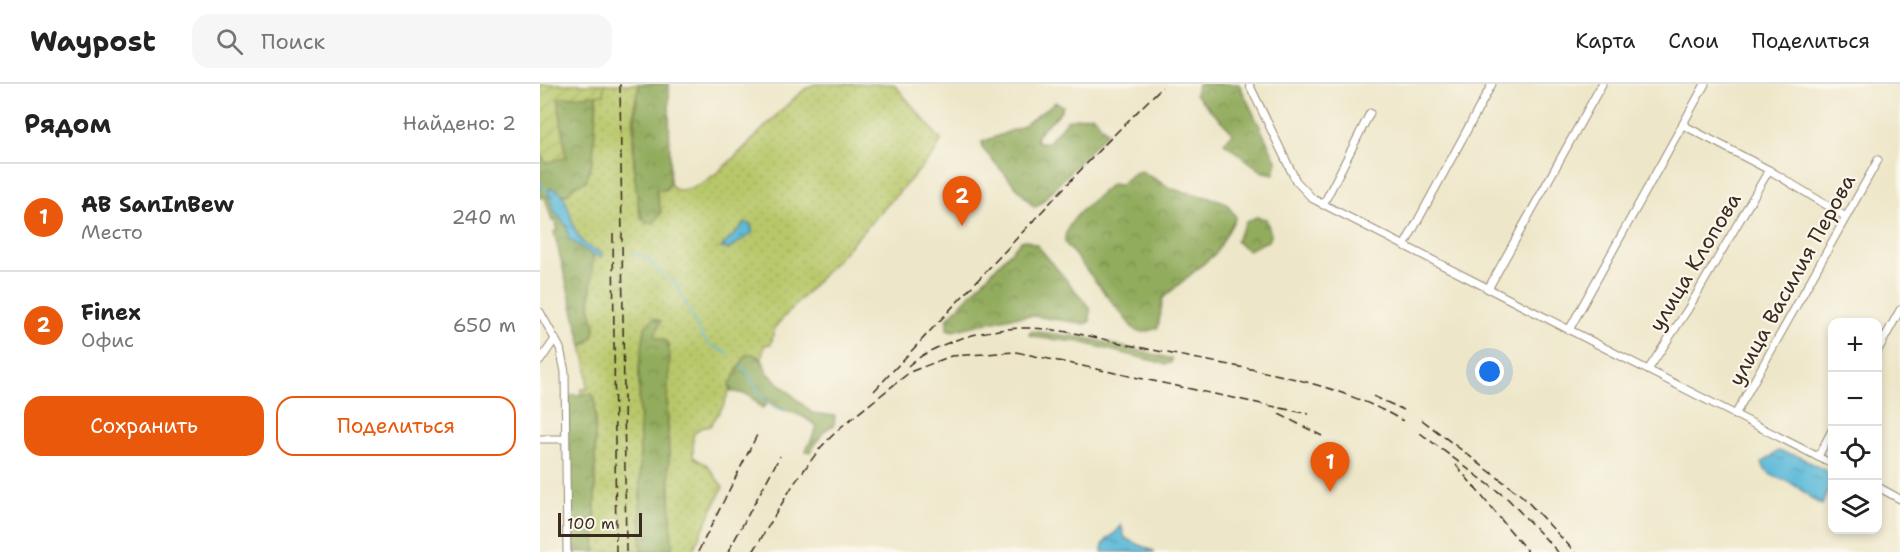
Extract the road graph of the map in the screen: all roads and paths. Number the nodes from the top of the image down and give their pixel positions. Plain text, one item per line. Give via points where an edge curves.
1 (1249, 84) edge
2 (1492, 84) edge
3 (1602, 84) edge
4 (1705, 84) edge
5 (1370, 113) dead end
6 (1683, 125) junction
7 (1878, 160) dead end
8 (1769, 170) junction
9 (1323, 205) junction
10 (1846, 217) junction
11 (1404, 246) junction
12 (1488, 289) junction
13 (1900, 310) edge
14 (540, 312) edge
15 (1569, 330) junction
16 (555, 339) junction
17 (1882, 343) edge
18 (540, 361) edge
19 (1648, 370) junction
20 (1736, 415) junction
21 (540, 439) edge
22 (565, 439) junction
23 (1828, 439) edge
24 (1818, 457) junction
25 (1828, 462) edge
26 (1882, 489) edge
27 (1900, 499) edge
28 (567, 552) edge

1 - 9 street via 1296,181
2 - 11 street
3 - 12 street
4 - 6 street
5 - 9 street
6 - 8 street
6 - 15 street
7 - 10 street, улица Василия Перова
8 - 10 street
8 - 19 street, улица Клопова
9 - 11 street
10 - 20 street, улица Василия Перова
11 - 12 street
12 - 15 street
13 - 17 street
14 - 16 street
15 - 19 street
16 - 18 street
16 - 22 street via 564,372
19 - 20 street
20 - 24 street
21 - 22 street
22 - 28 street
23 - 24 street
24 - 25 street
26 - 27 street

